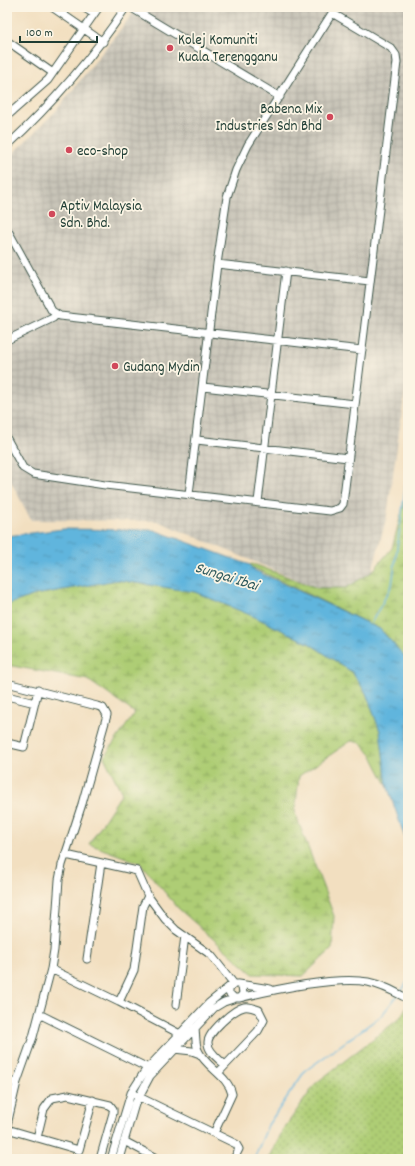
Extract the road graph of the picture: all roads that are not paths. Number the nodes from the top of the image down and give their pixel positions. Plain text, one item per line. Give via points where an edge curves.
1 (52, 7) edge
2 (83, 7) edge
3 (99, 7) edge
4 (126, 7) edge
5 (130, 7) edge
6 (334, 10) edge
7 (94, 14) junction
8 (87, 25) junction
9 (103, 42) junction
10 (8, 44) edge
11 (53, 73) junction
12 (280, 97) junction
13 (7, 116) edge
14 (7, 146) edge
15 (7, 229) edge
16 (217, 264) junction
17 (286, 271) junction
18 (370, 281) junction
19 (56, 315) junction
20 (209, 332) junction
21 (7, 340) edge
22 (278, 340) junction
23 (362, 350) junction
24 (203, 387) junction
25 (271, 394) junction
26 (355, 404) junction
27 (7, 439) edge
28 (197, 440) junction
29 (265, 448) junction
30 (348, 458) junction
31 (189, 494) junction
32 (258, 502) junction
33 (7, 683) edge
34 (38, 690) junction
35 (7, 696) edge
36 (35, 703) junction
37 (7, 743) edge
38 (66, 855) junction
39 (101, 863) junction
40 (148, 896) junction
41 (184, 936) junction
42 (87, 959) dead end
43 (50, 970) junction
44 (235, 984) junction
45 (275, 990) junction
46 (238, 998) junction
47 (408, 998) edge
48 (119, 1002) junction
49 (176, 1004) dead end
50 (39, 1014) junction
51 (195, 1028) junction
52 (180, 1034) junction
53 (174, 1049) junction
54 (200, 1054) junction
55 (225, 1065) junction
56 (148, 1068) junction
57 (218, 1073) junction
58 (7, 1082) edge
59 (17, 1082) junction
60 (131, 1093) junction
61 (139, 1097) junction
62 (93, 1100) junction
63 (7, 1125) edge
64 (7, 1129) edge
65 (214, 1133) junction
66 (37, 1138) junction
67 (124, 1141) junction
68 (100, 1159) edge
69 (111, 1159) edge
70 (119, 1159) edge
71 (158, 1159) edge
72 (234, 1159) edge

1 - 8 street
2 - 7 street
3 - 7 street
4 - 9 street
5 - 12 street
6 - 12 street
6 - 18 street via 391,48 396,55
7 - 8 street
8 - 9 street
8 - 11 street
9 - 14 street via 51,103
10 - 11 street
11 - 13 street
12 - 16 street via 236,170 226,202
15 - 19 street
16 - 17 street
16 - 20 street
17 - 18 street
17 - 22 street
18 - 23 street
19 - 20 street
19 - 21 street
20 - 22 street
20 - 24 street
22 - 23 street
22 - 25 street
23 - 26 street
24 - 25 street
24 - 28 street
25 - 26 street
25 - 29 street
26 - 30 street
27 - 31 street via 23,468 33,474
28 - 29 street
28 - 31 street
29 - 30 street
29 - 32 street
30 - 32 street via 343,504 336,510
31 - 32 street
33 - 34 street
34 - 36 street
34 - 38 street via 103,708 107,716
35 - 36 street
36 - 37 street via 24,747
38 - 39 street
38 - 43 street via 59,880
39 - 40 street via 137,871
39 - 42 street
40 - 41 street via 166,919
40 - 48 street via 143,906 134,970
41 - 44 street via 211,955
41 - 49 street
43 - 48 street via 58,971
43 - 50 street
44 - 45 street
44 - 46 street via 243,989 243,994
44 - 46 street via 229,989 229,993 232,997
44 - 52 street via 209,1003
45 - 46 street
45 - 47 street via 351,981 388,988
46 - 51 street via 219,1005
48 - 52 street
50 - 56 street
50 - 59 street
51 - 53 street
51 - 54 street
52 - 56 street
53 - 54 street
53 - 61 street via 150,1076
54 - 57 street
55 - 55 street via 209,1049 211,1033 233,1012 243,1007 259,1010 264,1020 262,1026
55 - 57 street
56 - 60 street
57 - 65 street via 228,1084 232,1094
58 - 59 street
59 - 63 street
60 - 61 street
60 - 69 street
61 - 65 street
61 - 67 street
62 - 66 street via 68,1095 52,1098 44,1109
62 - 66 street via 79,1150
62 - 68 street via 110,1105 113,1109
64 - 66 street
65 - 72 street via 238,1146
67 - 70 street
67 - 71 street

